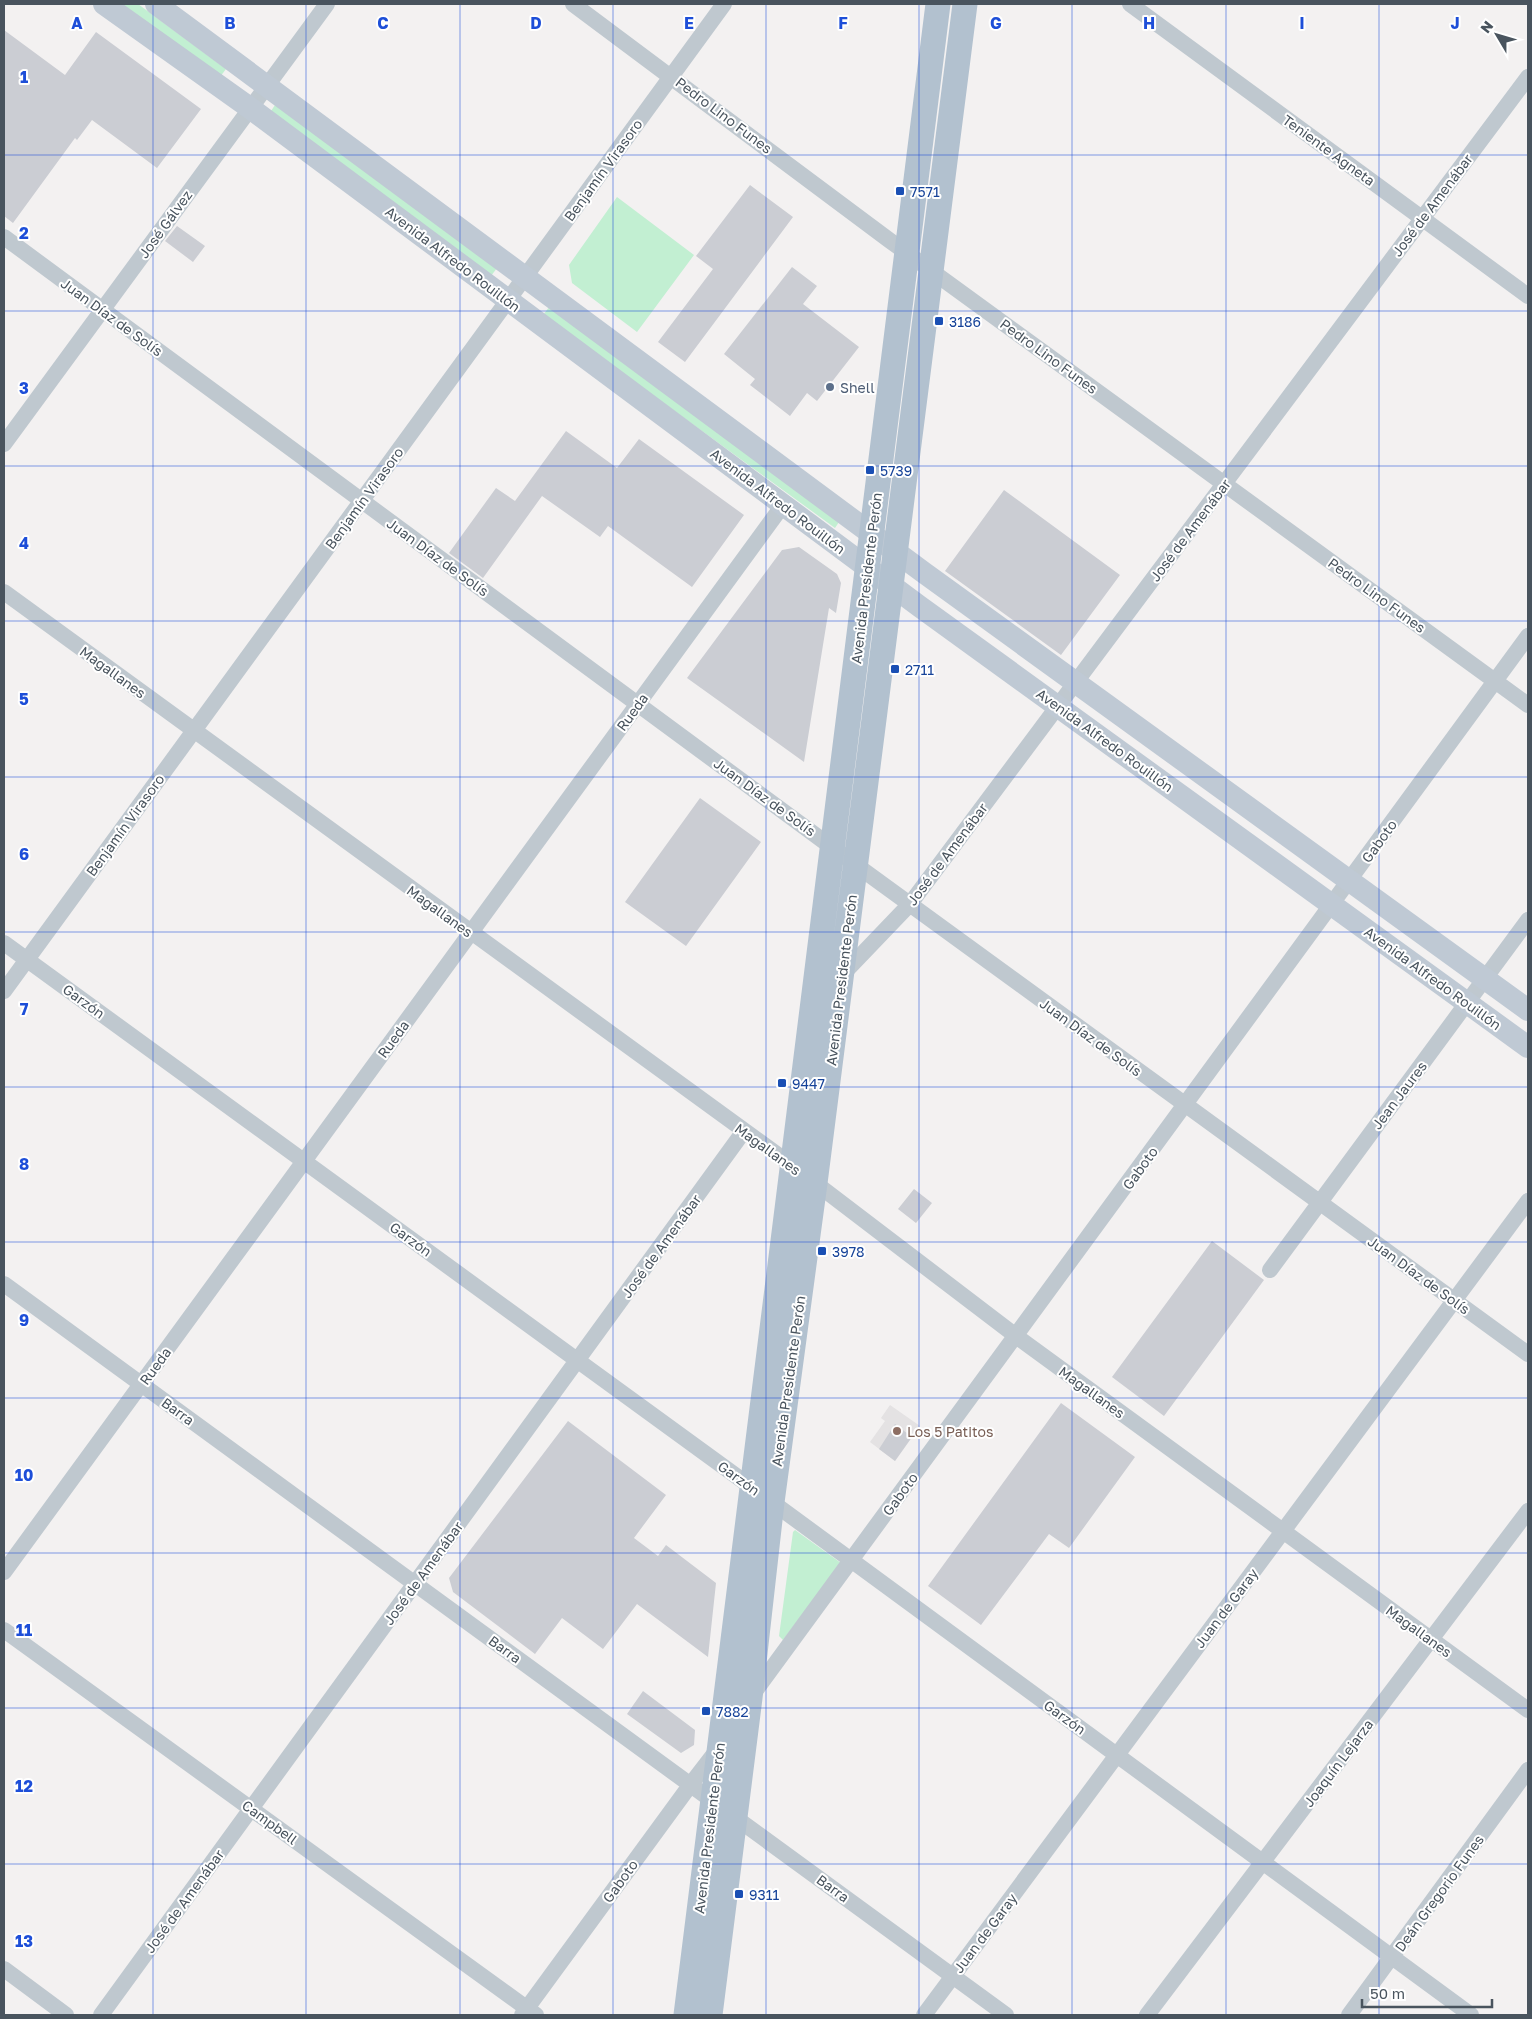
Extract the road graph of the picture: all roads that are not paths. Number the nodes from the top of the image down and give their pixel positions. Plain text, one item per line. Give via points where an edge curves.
1 (104, 4) edge
2 (156, 4) edge
3 (327, 4) edge
4 (573, 4) edge
5 (724, 4) edge
6 (938, 4) edge
7 (965, 4) edge
8 (1130, 4) edge
9 (1148, 9) edge
10 (672, 76) junction
11 (1528, 77) edge
12 (267, 86) junction
13 (250, 108) junction
14 (1423, 218) junction
15 (4, 237) edge
16 (907, 253) junction
17 (932, 271) junction
18 (525, 277) junction
19 (1528, 296) edge
20 (508, 300) junction
21 (102, 310) junction
22 (4, 444) edge
23 (1224, 484) junction
24 (362, 501) junction
25 (783, 505) junction
26 (872, 532) junction
27 (895, 550) junction
28 (868, 568) junction
29 (892, 585) junction
30 (4, 592) edge
31 (1528, 636) edge
32 (1496, 681) junction
33 (1076, 682) junction
34 (638, 704) junction
35 (1528, 705) edge
36 (1058, 706) junction
37 (194, 731) junction
38 (833, 847) junction
39 (856, 865) junction
40 (1350, 881) junction
41 (910, 904) junction
42 (1332, 905) junction
43 (1528, 920) edge
44 (471, 933) junction
45 (4, 943) edge
46 (27, 960) junction
47 (842, 975) junction
48 (1485, 979) junction
49 (4, 992) edge
50 (1467, 1003) junction
51 (1528, 1010) edge
52 (1528, 1047) edge
53 (1185, 1105) junction
54 (744, 1132) junction
55 (304, 1161) junction
56 (792, 1166) junction
57 (815, 1183) junction
58 (1528, 1201) edge
59 (1319, 1202) junction
60 (1270, 1270) dead end
61 (4, 1284) edge
62 (1454, 1301) junction
63 (1016, 1336) junction
64 (1528, 1354) edge
65 (578, 1360) junction
66 (141, 1384) junction
67 (752, 1487) junction
68 (772, 1502) junction
69 (1528, 1511) edge
70 (1283, 1532) junction
71 (851, 1560) junction
72 (4, 1572) edge
73 (415, 1584) junction
74 (4, 1630) edge
75 (1431, 1639) junction
76 (750, 1698) junction
77 (1528, 1710) edge
78 (720, 1747) junction
79 (1117, 1755) junction
80 (1528, 1770) edge
81 (691, 1784) junction
82 (713, 1800) junction
83 (251, 1809) junction
84 (735, 1816) junction
85 (1263, 1862) junction
86 (1392, 1957) junction
87 (4, 1969) edge
88 (953, 1976) junction
89 (528, 2013) edge
90 (66, 2015) edge
91 (101, 2015) edge
92 (686, 2015) edge
93 (710, 2015) edge
94 (924, 2015) edge
95 (1006, 2015) edge
96 (1147, 2015) edge
97 (1349, 2015) edge
98 (1471, 2015) edge

1 - 13 street, Avenida Alfredo Rouillón
2 - 12 street, Avenida Alfredo Rouillón
3 - 12 street, José Gálvez
4 - 10 street, Pedro Lino Funes
5 - 10 street, Benjamín Virasoro
6 - 16 main road, Avenida Presidente Perón
7 - 17 main road, Avenida Presidente Perón
8 - 9 street, Teniente Agneta
9 - 14 street, Teniente Agneta
10 - 16 street, Pedro Lino Funes
10 - 18 street, Benjamín Virasoro
11 - 14 street, José de Amenábar
12 - 13 street, José Gálvez
12 - 18 street, Avenida Alfredo Rouillón
13 - 20 street, Avenida Alfredo Rouillón
13 - 21 street, José Gálvez
14 - 19 street, Teniente Agneta
14 - 23 street, José de Amenábar
15 - 21 street, Juan Díaz de Solís
16 - 17 street, Pedro Lino Funes
16 - 26 main road, Avenida Presidente Perón
17 - 23 street, Pedro Lino Funes
17 - 27 main road, Avenida Presidente Perón
18 - 20 street, Benjamín Virasoro
18 - 26 street, Avenida Alfredo Rouillón
20 - 24 street, Benjamín Virasoro
20 - 25 street, Avenida Alfredo Rouillón
21 - 22 street, José Gálvez
21 - 24 street, Juan Díaz de Solís
23 - 32 street, Pedro Lino Funes
23 - 33 street, José de Amenábar
24 - 34 street, Juan Díaz de Solís
24 - 37 street, Benjamín Virasoro
25 - 28 street, Avenida Alfredo Rouillón
25 - 34 street, Rueda
26 - 27 street, Avenida Alfredo Rouillón
26 - 28 main road, Avenida Presidente Perón
27 - 29 main road, Avenida Presidente Perón
27 - 33 street, Avenida Alfredo Rouillón
28 - 29 street, Avenida Alfredo Rouillón
28 - 38 main road, Avenida Presidente Perón
29 - 36 street, Avenida Alfredo Rouillón
29 - 39 main road, Avenida Presidente Perón
30 - 37 street, Magallanes
31 - 32 street, Gaboto
32 - 35 street, Pedro Lino Funes
32 - 40 street, Gaboto
33 - 36 street, José de Amenábar
33 - 40 street, Avenida Alfredo Rouillón
34 - 38 street, Juan Díaz de Solís
34 - 44 street, Rueda
36 - 41 street, José de Amenábar
36 - 42 street, Avenida Alfredo Rouillón
37 - 44 street, Magallanes
37 - 46 street, Benjamín Virasoro
38 - 39 street, Juan Díaz de Solís
38 - 56 main road, Avenida Presidente Perón
39 - 41 street, Juan Díaz de Solís
39 - 47 main road, Avenida Presidente Perón
40 - 42 street, Gaboto
40 - 48 street, Avenida Alfredo Rouillón
41 - 47 street, José de Amenábar
41 - 53 street, Juan Díaz de Solís
42 - 50 street, Avenida Alfredo Rouillón
42 - 53 street, Gaboto
43 - 48 street, Jean Jaures
44 - 54 street, Magallanes
44 - 55 street, Rueda
45 - 46 street, Garzón
46 - 49 street, Benjamín Virasoro
46 - 55 street, Garzón
47 - 57 main road, Avenida Presidente Perón
48 - 50 street, Jean Jaures
48 - 51 street, Avenida Alfredo Rouillón
50 - 52 street, Avenida Alfredo Rouillón
50 - 59 street, Jean Jaures
53 - 59 street, Juan Díaz de Solís
53 - 63 street, Gaboto
54 - 56 street, Magallanes
54 - 65 street, José de Amenábar
55 - 65 street, Garzón
55 - 66 street, Rueda
56 - 57 street, Magallanes
56 - 67 main road, Avenida Presidente Perón
57 - 63 street, Magallanes
57 - 68 main road, Avenida Presidente Perón
58 - 62 street, Juan de Garay
59 - 60 street, Jean Jaures
59 - 62 street, Juan Díaz de Solís
61 - 66 street, Barra
62 - 64 street, Juan Díaz de Solís
62 - 70 street, Juan de Garay
63 - 70 street, Magallanes
63 - 71 street, Gaboto
65 - 67 street, Garzón
65 - 73 street, José de Amenábar
66 - 72 street, Rueda
66 - 73 street, Barra
67 - 68 street, Garzón
67 - 78 main road, Avenida Presidente Perón
68 - 71 street, Garzón
68 - 76 main road, Avenida Presidente Perón
69 - 75 street, Joaquín Lejarza
70 - 75 street, Magallanes
70 - 79 street, Juan de Garay
71 - 76 street, Gaboto
71 - 79 street, Garzón
73 - 81 street, Barra
73 - 83 street, José de Amenábar
74 - 83 street, Campbell
75 - 77 street, Magallanes
75 - 85 street, Joaquín Lejarza
76 - 84 main road, Avenida Presidente Perón
78 - 81 street, Gaboto
78 - 82 main road, Avenida Presidente Perón
79 - 85 street, Garzón
79 - 88 street, Juan de Garay
80 - 86 street, Deán Gregorio Funes
81 - 82 street, Barra
81 - 89 street, Gaboto
82 - 84 street, Barra
82 - 92 main road, Avenida Presidente Perón
83 - 89 street, Campbell
83 - 91 street, José de Amenábar
84 - 88 street, Barra
84 - 93 main road, Avenida Presidente Perón
85 - 86 street, Garzón
85 - 96 street, Joaquín Lejarza
86 - 97 street, Deán Gregorio Funes
86 - 98 street, Garzón
87 - 90 street
88 - 94 street, Juan de Garay
88 - 95 street, Barra

